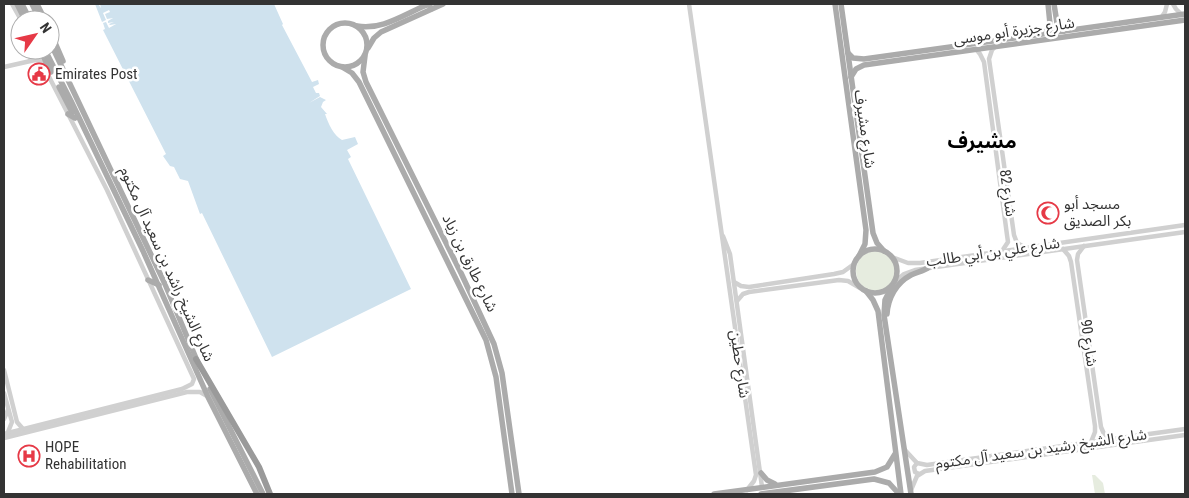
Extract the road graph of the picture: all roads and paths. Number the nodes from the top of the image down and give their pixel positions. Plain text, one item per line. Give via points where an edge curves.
1 (12, 4) edge
2 (443, 4) edge
3 (689, 4) edge
4 (835, 4) edge
5 (841, 4) edge
6 (1048, 4) edge
7 (1054, 4) edge
8 (1167, 4) edge
9 (1173, 4) edge
10 (19, 7) edge
11 (430, 7) edge
12 (1052, 12) junction
13 (1184, 16) edge
14 (1161, 18) junction
15 (357, 26) junction
16 (1064, 31) junction
17 (1045, 33) junction
18 (996, 46) junction
19 (976, 49) junction
20 (366, 53) junction
21 (848, 53) junction
22 (60, 55) edge
23 (894, 58) junction
24 (45, 60) edge
25 (51, 60) edge
26 (57, 60) edge
27 (29, 61) joint
28 (4, 67) edge
29 (342, 67) junction
30 (991, 69) junction
31 (985, 70) junction
32 (851, 77) junction
33 (74, 100) junction
34 (68, 114) junction
35 (853, 115) junction
36 (75, 118) junction
37 (84, 130) junction
38 (994, 135) junction
39 (1000, 135) junction
40 (100, 161) junction
41 (96, 168) junction
42 (1005, 218) junction
43 (1011, 218) junction
44 (1185, 225) edge
45 (1185, 232) edge
46 (722, 235) junction
47 (1084, 246) junction
48 (1025, 248) junction
49 (1063, 249) junction
50 (884, 251) junction
51 (1002, 251) junction
52 (859, 256) junction
53 (964, 256) junction
54 (892, 257) junction
55 (965, 262) junction
56 (726, 264) junction
57 (854, 264) junction
58 (454, 265) junction
59 (732, 266) junction
60 (930, 268) junction
61 (1079, 271) junction
62 (1073, 272) junction
63 (148, 280) junction
64 (734, 282) junction
65 (893, 284) junction
66 (159, 285) junction
67 (753, 289) junction
68 (863, 290) junction
69 (737, 301) junction
70 (887, 331) junction
71 (185, 348) junction
72 (1090, 349) junction
73 (1084, 350) junction
74 (182, 354) junction
75 (196, 359) junction
76 (4, 370) edge
77 (189, 386) junction
78 (4, 392) edge
79 (191, 392) junction
80 (208, 397) junction
81 (8, 410) junction
82 (1099, 415) junction
83 (1093, 416) junction
84 (4, 419) edge
85 (14, 422) junction
86 (1185, 428) edge
87 (23, 429) junction
88 (749, 430) junction
89 (6, 433) edge
90 (1154, 433) junction
91 (1148, 434) junction
92 (1185, 435) edge
93 (4, 438) edge
94 (1110, 439) junction
95 (1155, 439) junction
96 (1149, 440) junction
97 (1091, 442) junction
98 (757, 445) junction
99 (1051, 447) junction
100 (904, 448) junction
101 (896, 452) junction
102 (1052, 454) junction
103 (917, 463) junction
104 (761, 473) junction
105 (919, 474) junction
106 (780, 485) junction
107 (762, 487) junction
108 (515, 492) edge
109 (745, 492) edge
110 (911, 492) edge
111 (257, 494) edge
112 (263, 494) edge
113 (270, 494) edge
114 (714, 494) edge
115 (761, 494) edge
116 (900, 494) edge

1 - 10 street
2 - 11 main road
3 - 46 street, شارع حطين
4 - 35 main road, شارع مشيرف
5 - 21 main road, شارع مشيرف
6 - 12 main road
7 - 12 main road
8 - 14 street
9 - 13 street
11 - 15 main road via 378,26
11 - 20 main road via 381,32
12 - 16 main road
12 - 17 main road
13 - 14 main road, شارع جزيرة أبو موسى
13 - 18 main road, شارع جزيرة أبو موسى
14 - 16 main road, شارع جزيرة أبو موسى
15 - 20 main road via 365,35
15 - 29 main road via 339,23 324,38 326,57
16 - 17 main road, شارع جزيرة أبو موسى
17 - 23 main road, شارع جزيرة أبو موسى
18 - 19 main road, شارع جزيرة أبو موسى
18 - 30 street, شارع 82 via 990,56
19 - 23 main road, شارع جزيرة أبو موسى
19 - 31 street, شارع 82
20 - 29 main road via 355,65
20 - 58 main road, شارع طارق بن زياد via 363,72 368,86
21 - 23 main road, شارع جزيرة أبو موسى via 860,59
21 - 32 main road, شارع مشيرف
22 - 33 main road via 72,84
23 - 32 main road, شارع جزيرة أبو موسى via 861,65
24 - 36 main road
25 - 33 main road, شارع الشيخ راشد بن سعيد آل مكتوم
26 - 33 main road, شارع الشيخ راشد بن سعيد آل مكتوم
27 - 28 street
27 - 34 street via 37,60 42,64
29 - 58 main road, شارع طارق بن زياد via 359,82
30 - 31 street
30 - 39 street, شارع 82
31 - 38 street, شارع 82
32 - 35 main road, شارع مشيرف
33 - 37 main road, شارع الشيخ راشد بن سعيد آل مكتوم
33 - 75 main road, شارع الشيخ راشد بن سعيد آل مكتوم via 165,284
34 - 36 main road
34 - 41 street
35 - 50 main road, شارع مشيرف via 873,233
35 - 52 main road, شارع مشيرف via 867,235
36 - 37 main road
37 - 40 main road, شارع الشيخ راشد بن سعيد آل مكتوم
38 - 39 street
38 - 42 street, شارع 82
39 - 43 street, شارع 82
40 - 41 main road
40 - 66 main road, شارع الشيخ راشد بن سعيد آل مكتوم
41 - 63 street
42 - 43 street
42 - 51 street, شارع 82 via 1008,242
43 - 48 street, شارع 82 via 1015,241
44 - 48 street, شارع علي بن أبي طالب
45 - 47 street, شارع علي بن أبي طالب
46 - 56 street, شارع حطين
46 - 59 street, شارع حطين
47 - 49 street, شارع علي بن أبي طالب
47 - 61 street, شارع 90 via 1078,254
48 - 51 street, شارع علي بن أبي طالب
49 - 55 street, شارع علي بن أبي طالب
49 - 62 street, شارع 90 via 1069,256
50 - 52 main road via 874,249
50 - 54 main road
51 - 53 street, شارع علي بن أبي طالب
52 - 57 main road
53 - 54 street, شارع علي بن أبي طالب via 914,263
53 - 55 street
54 - 65 main road via 897,269
55 - 60 street, شارع علي بن أبي طالب
56 - 59 street
56 - 88 street, شارع حطين
57 - 67 street via 843,272
57 - 68 main road via 854,276
58 - 108 main road, شارع طارق بن زياد via 494,344 502,373 502,399
59 - 64 street, شارع حطين
60 - 65 street, شارع علي بن أبي طالب via 909,271
60 - 70 main road via 908,277 896,288 889,304
61 - 62 street
61 - 72 street, شارع 90
62 - 73 street, شارع 90
63 - 66 main road
63 - 74 street
64 - 67 street
64 - 69 street, شارع حطين
65 - 68 main road via 880,293
65 - 70 main road via 884,305
66 - 71 main road, شارع الشيخ راشد بن سعيد آل مكتوم
67 - 68 street via 839,280 848,281
67 - 69 street
68 - 101 main road via 878,311
69 - 98 street, شارع حطين
70 - 100 main road
71 - 74 main road
71 - 80 main road, شارع الشيخ راشد بن سعيد آل مكتوم
72 - 73 street
72 - 82 street, شارع 90
73 - 83 street, شارع 90
74 - 77 street via 194,377
75 - 112 main road, شارع الشيخ راشد بن سعيد آل مكتوم
75 - 113 highway via 259,467
76 - 85 street
77 - 79 street via 194,388
77 - 87 street
78 - 81 street
79 - 80 street
79 - 93 street
80 - 111 main road, شارع الشيخ راشد بن سعيد آل مكتوم
81 - 84 street
81 - 85 street
82 - 83 street via 1097,418
82 - 94 street, شارع 90 via 1103,432
83 - 97 street, شارع 90 via 1095,432
85 - 87 street
85 - 89 street
86 - 90 street, شارع الشيخ رشيد بن سعيد آل مكتوم
87 - 89 street
88 - 98 street via 753,444
88 - 109 street, شارع حطين via 756,475
90 - 91 street, شارع الشيخ رشيد بن سعيد آل مكتوم
90 - 95 street
91 - 94 street, شارع الشيخ رشيد بن سعيد آل مكتوم
91 - 96 street
92 - 95 street, شارع الشيخ رشيد بن سعيد آل مكتوم
94 - 97 street, شارع الشيخ رشيد بن سعيد آل مكتوم
95 - 96 street, شارع الشيخ رشيد بن سعيد آل مكتوم
96 - 102 street, شارع الشيخ رشيد بن سعيد آل مكتوم
97 - 99 street, شارع الشيخ رشيد بن سعيد آل مكتوم
98 - 104 street, شارع حطين
99 - 102 street
99 - 103 street, شارع الشيخ رشيد بن سعيد آل مكتوم via 927,465
100 - 103 street, شارع الشيخ رشيد بن سعيد آل مكتوم
100 - 110 main road
101 - 106 main road via 890,464 879,471
101 - 116 main road
102 - 105 street, شارع الشيخ رشيد بن سعيد آل مكتوم
103 - 105 street via 914,470
104 - 106 main road via 767,480
104 - 107 street, شارع حطين
105 - 110 street, شارع الشيخ رشيد بن سعيد آل مكتوم
106 - 107 main road
107 - 109 main road via 759,491
109 - 114 main road
115 - 116 main road via 874,480 889,483

